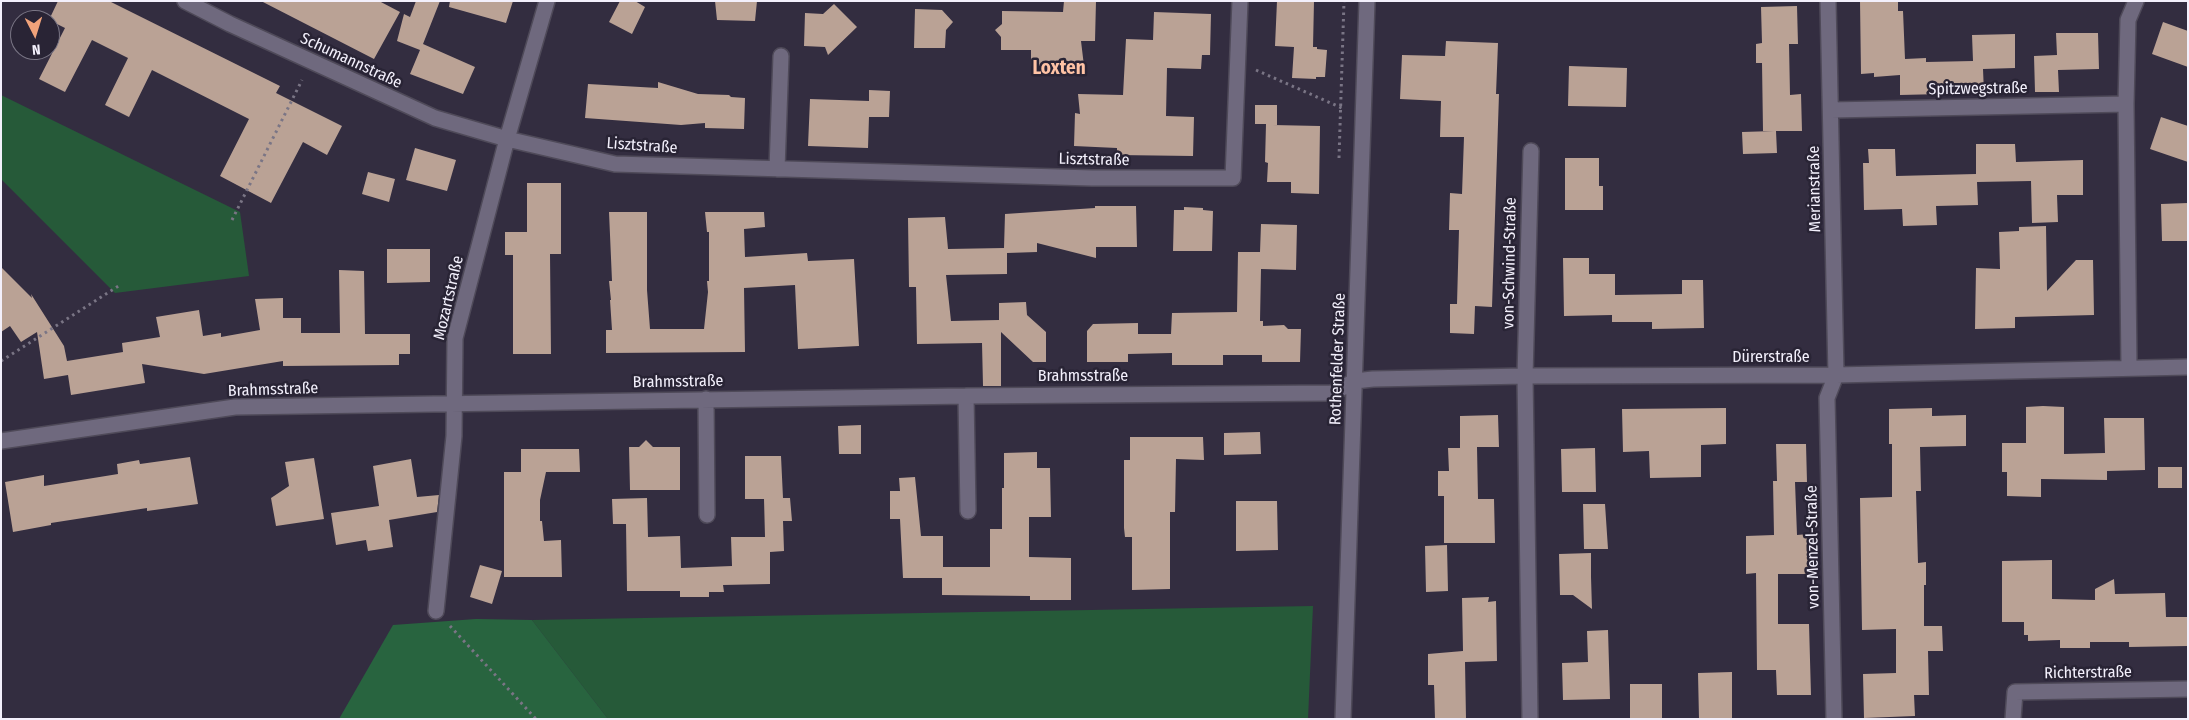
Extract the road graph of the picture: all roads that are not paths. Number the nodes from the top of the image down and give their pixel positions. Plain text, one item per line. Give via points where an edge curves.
1 (185, 1) edge
2 (547, 1) edge
3 (1240, 1) edge
4 (1367, 1) edge
5 (1828, 1) edge
6 (2136, 1) edge
7 (781, 56) dead end
8 (2126, 104) junction
9 (1831, 110) junction
10 (507, 139) junction
11 (1530, 151) dead end
12 (777, 169) junction
13 (2129, 367) junction
14 (2188, 367) edge
15 (1836, 375) junction
16 (1525, 376) junction
17 (1355, 381) junction
18 (966, 396) junction
19 (706, 399) junction
20 (453, 403) junction
21 (1, 441) edge
22 (968, 511) dead end
23 (707, 515) dead end
24 (436, 611) road end
25 (2188, 689) edge
26 (1343, 719) edge
27 (1530, 719) edge
28 (1834, 719) edge
29 (2013, 719) edge

1 - 10 street, Schumannstraße via 435,118
2 - 10 street, Mozartstraße
3 - 12 street, Lisztstraße via 1234,178 1092,178
4 - 17 street, Rothenfelder Straße
5 - 9 street, Merianstraße
6 - 8 street via 2128,20
7 - 12 street
8 - 9 street, Spitzwegstraße
8 - 13 street
9 - 15 street, Merianstraße
10 - 12 street, Lisztstraße via 615,164
10 - 20 street, Mozartstraße via 455,338
11 - 16 street, von-Schwind-Straße
13 - 14 street, Dürerstraße
13 - 15 street, Dürerstraße
15 - 16 street, Dürerstraße
15 - 28 street, von-Menzel-Straße via 1827,398
16 - 17 street, Dürerstraße
16 - 27 street
17 - 18 street, Brahmsstraße via 1332,393
17 - 26 street, Rothenfelder Straße
18 - 19 street, Brahmsstraße
18 - 22 street
19 - 20 street, Brahmsstraße
19 - 23 street
20 - 21 street, Brahmsstraße via 235,407
20 - 24 street, Mozartstraße via 454,436
25 - 29 street, Richterstraße via 2015,692

